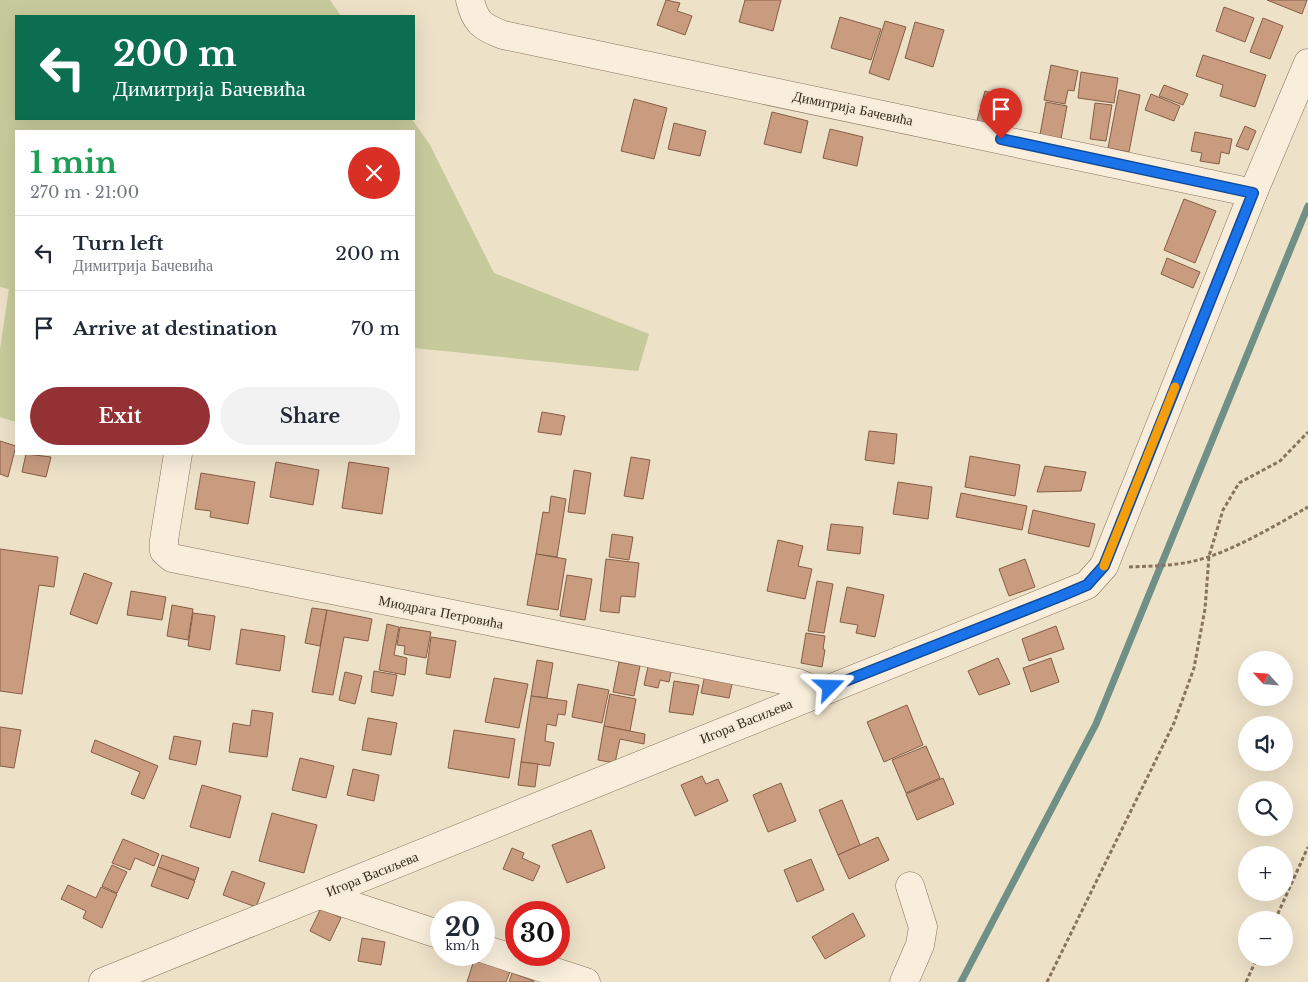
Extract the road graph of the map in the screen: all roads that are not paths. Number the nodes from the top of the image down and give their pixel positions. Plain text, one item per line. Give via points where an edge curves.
1 (470, 0) edge
2 (1308, 63) edge
3 (1253, 193) junction
4 (178, 455) edge
5 (812, 694) junction
6 (910, 886) dead end
7 (320, 895) junction
8 (430, 931) edge
9 (495, 953) edge
10 (103, 982) edge
11 (586, 982) edge
12 (904, 982) edge

1 - 3 street, Димитрија Бачевића via 479,22 503,35
2 - 3 street, Игора Васиљева
3 - 5 street, Игора Васиљева via 1104,566 1087,585
4 - 5 street, Миодрага Петровића via 164,540 164,551 172,558 798,683
5 - 7 street, Игора Васиљева
6 - 12 street via 922,928 920,945
7 - 8 street
7 - 10 street, Игора Васиљева
9 - 11 street

